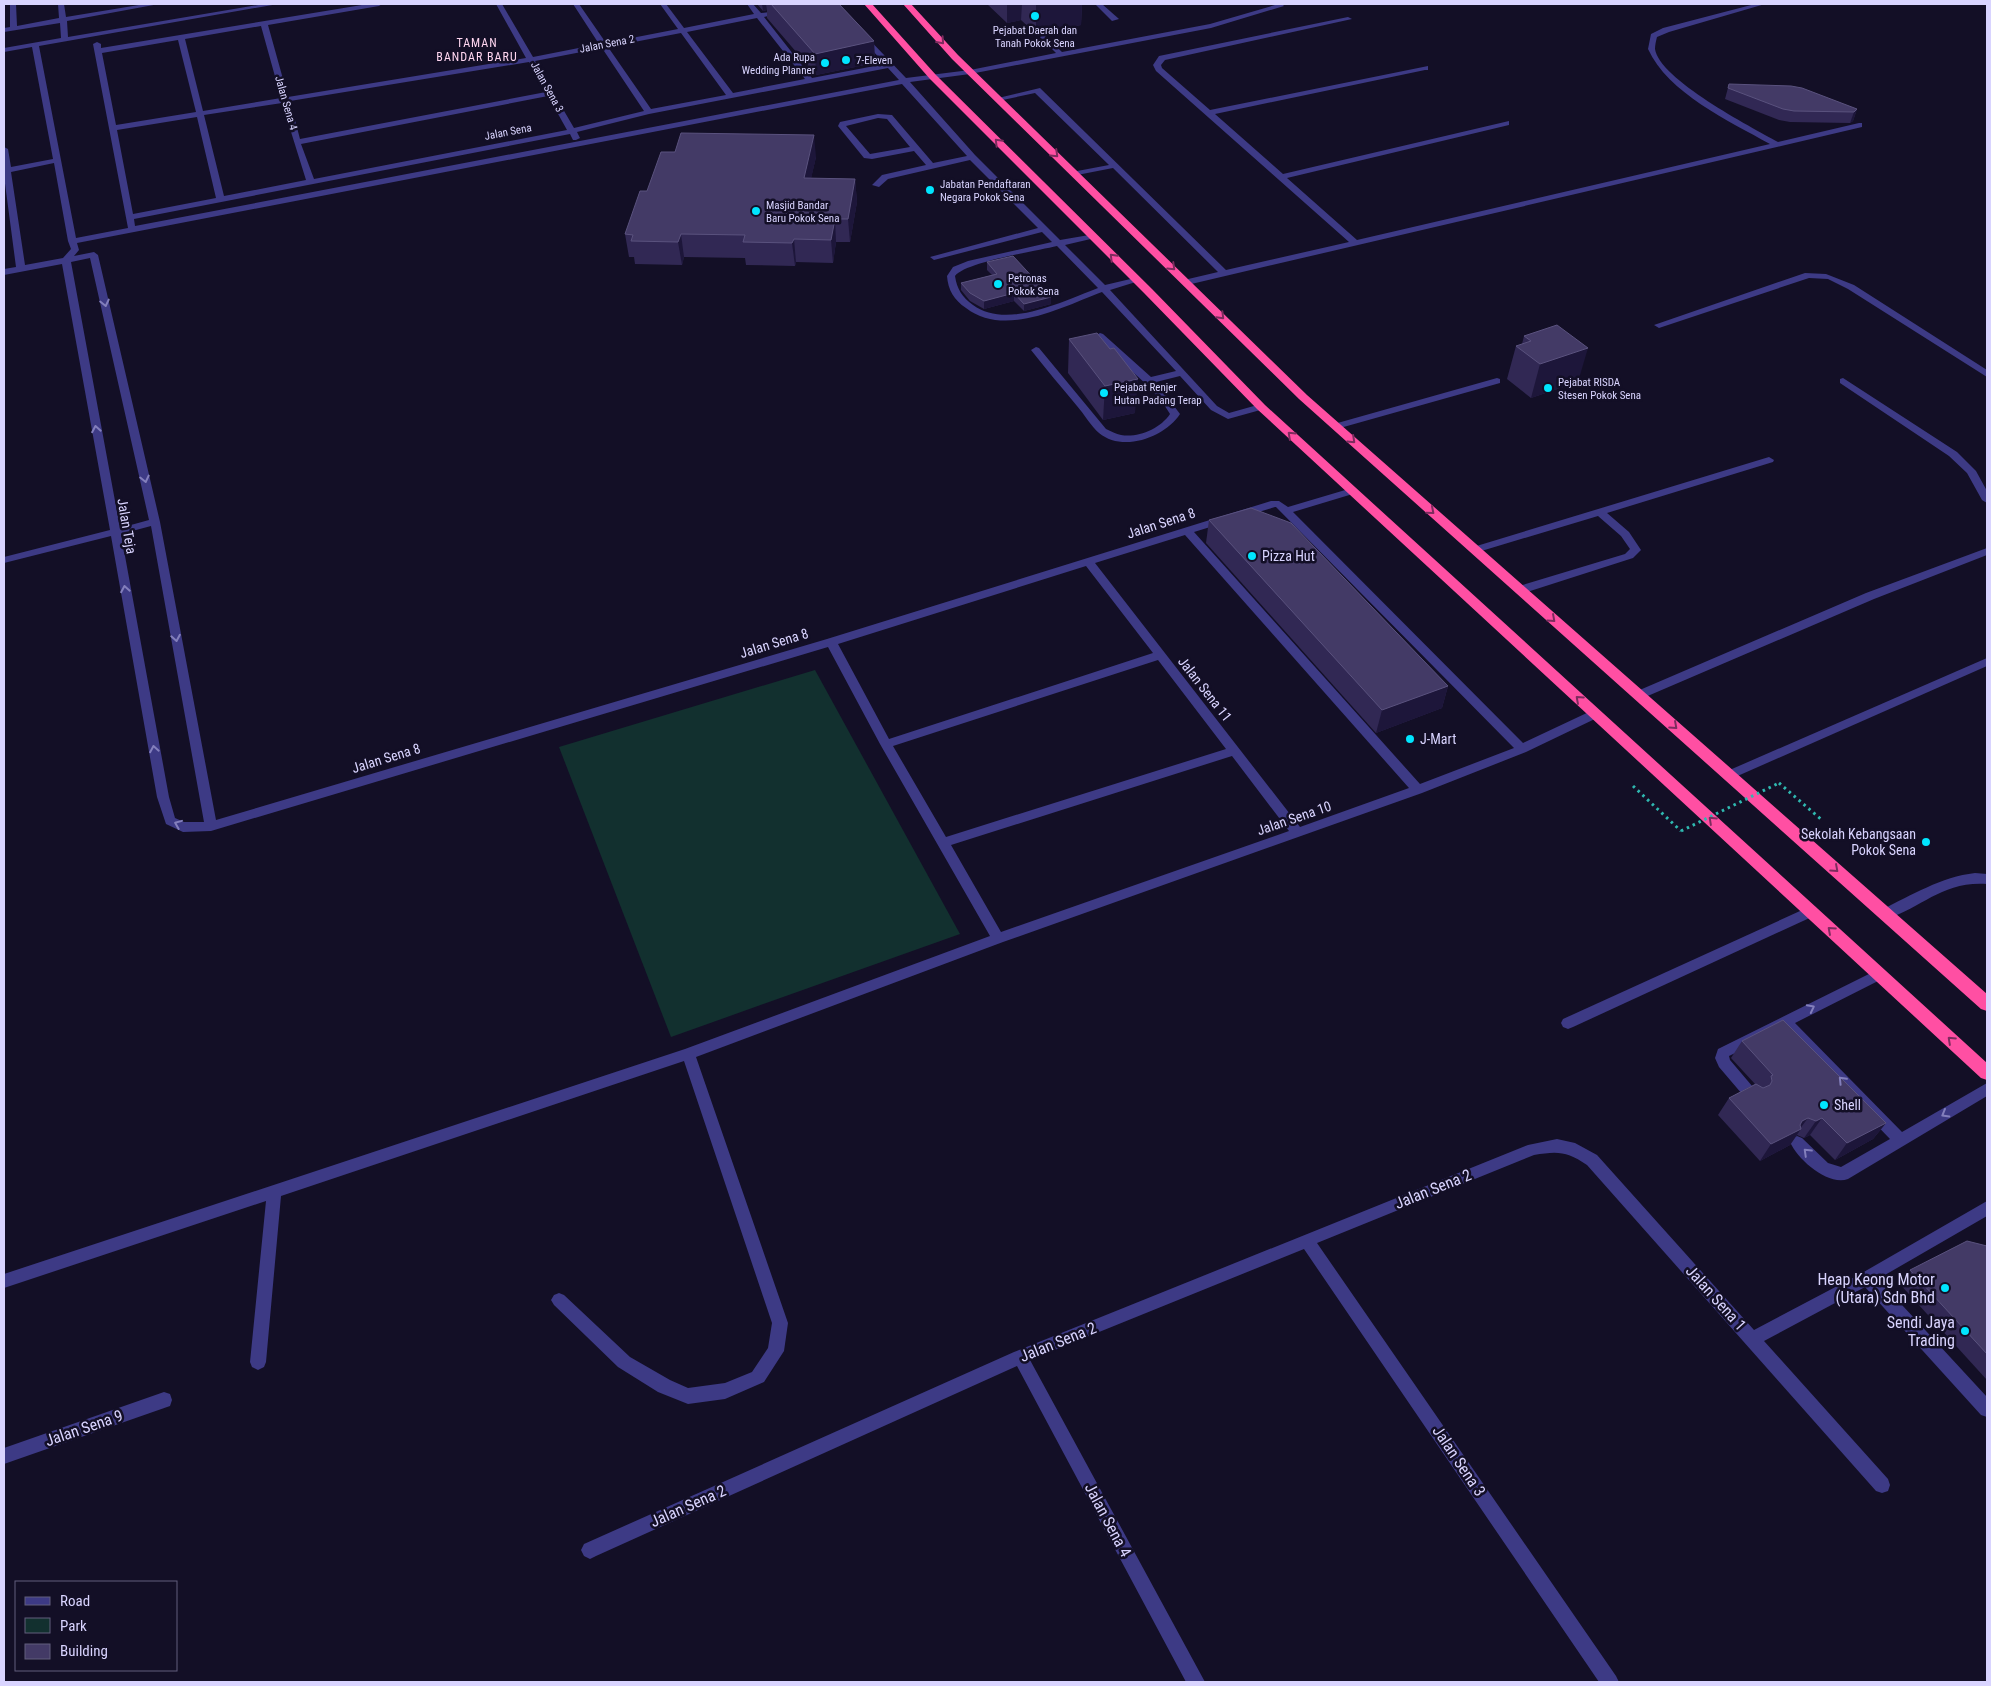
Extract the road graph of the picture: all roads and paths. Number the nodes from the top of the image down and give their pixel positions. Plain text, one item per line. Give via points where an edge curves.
1 (12, 4) edge
2 (61, 4) edge
3 (102, 4) edge
4 (156, 4) edge
5 (275, 4) edge
6 (379, 4) edge
7 (499, 4) edge
8 (576, 4) edge
9 (663, 4) edge
10 (750, 4) edge
11 (868, 4) edge
12 (907, 4) edge
13 (1098, 4) edge
14 (1278, 4) edge
15 (1762, 4) edge
16 (1879, 4) edge
17 (1884, 4) edge
18 (794, 9) edge
19 (104, 12) junction
20 (760, 16) junction
21 (63, 19) junction
22 (1115, 19) dead end
23 (1348, 19) dead end
24 (264, 23) junction
25 (14, 28) junction
26 (4, 30) edge
27 (683, 30) junction
28 (860, 31) edge
29 (96, 34) junction
30 (181, 37) junction
31 (1044, 37) dead end
32 (65, 39) junction
33 (35, 44) junction
34 (603, 45) junction
35 (4, 50) edge
36 (99, 51) junction
37 (1060, 54) junction
38 (532, 59) junction
39 (890, 65) junction
40 (1425, 68) dead end
41 (970, 72) junction
42 (932, 77) junction
43 (810, 80) junction
44 (904, 81) junction
45 (550, 93) junction
46 (731, 96) junction
47 (998, 99) junction
48 (285, 101) junction
49 (649, 112) junction
50 (1209, 113) junction
51 (200, 115) junction
52 (1506, 123) dead end
53 (1859, 125) dead end
54 (114, 128) junction
55 (572, 131) junction
56 (297, 142) junction
57 (580, 145) junction
58 (1778, 145) junction
59 (916, 148) junction
60 (4, 149) edge
61 (972, 157) junction
62 (58, 160) junction
63 (1113, 166) junction
64 (932, 167) junction
65 (5, 171) edge
66 (1075, 174) junction
67 (1281, 177) junction
68 (311, 182) junction
69 (876, 185) dead end
70 (221, 200) junction
71 (129, 217) junction
72 (1044, 229) junction
73 (132, 230) junction
74 (1092, 236) junction
75 (1356, 243) junction
76 (1058, 244) junction
77 (74, 245) junction
78 (94, 256) junction
79 (934, 257) dead end
80 (66, 260) junction
81 (21, 268) junction
82 (4, 272) edge
83 (1224, 273) junction
84 (1136, 279) junction
85 (1186, 282) junction
86 (1103, 288) junction
87 (1659, 326) dead end
88 (1100, 336) edge
89 (1036, 350) dead end
90 (1181, 372) junction
91 (1987, 374) edge
92 (1148, 381) junction
93 (1497, 381) dead end
94 (1843, 381) dead end
95 (1261, 407) junction
96 (1337, 426) junction
97 (1768, 460) dead end
98 (1352, 491) junction
99 (1987, 500) edge
100 (1286, 511) junction
101 (1600, 512) junction
102 (154, 522) junction
103 (1187, 530) junction
104 (114, 532) junction
105 (1474, 550) junction
106 (1987, 551) edge
107 (4, 560) edge
108 (1088, 562) junction
109 (1520, 590) junction
110 (831, 642) junction
111 (1160, 655) junction
112 (1987, 662) edge
113 (1639, 695) junction
114 (1596, 714) junction
115 (886, 744) junction
116 (1522, 749) junction
117 (1234, 751) junction
118 (1729, 775) junction
119 (1633, 786) dead end
120 (1418, 790) junction
121 (1823, 821) dead end
122 (211, 826) junction
123 (1298, 833) junction
124 (942, 843) junction
125 (1987, 879) edge
126 (1810, 911) junction
127 (1886, 914) junction
128 (998, 938) junction
129 (1879, 974) junction
130 (1987, 1004) edge
131 (1785, 1021) junction
132 (1568, 1023) dead end
133 (688, 1054) junction
134 (1987, 1073) edge
135 (1987, 1089) edge
136 (1753, 1097) edge
137 (1901, 1140) junction
138 (1797, 1142) edge
139 (1533, 1149) joint
140 (274, 1190) junction
141 (1987, 1209) edge
142 (1307, 1241) junction
143 (1867, 1278) junction
144 (4, 1281) edge
145 (559, 1300) dead end
146 (1753, 1339) junction
147 (1020, 1357) junction
148 (258, 1362) dead end
149 (164, 1400) dead end
150 (1987, 1409) edge
151 (4, 1456) edge
152 (1882, 1484) dead end
153 (590, 1550) dead end
154 (1196, 1682) edge
155 (1610, 1682) edge

1 - 25 street
2 - 21 street
3 - 19 street
4 - 19 street
5 - 29 street
6 - 24 street
7 - 38 street, Jalan Sena 3
8 - 34 street
9 - 27 street
10 - 20 street
11 - 42 highway
12 -> 41 highway
13 - 22 street
14 - 37 street via 1280,6 1211,26
15 - 58 street via 1666,30 1654,36 1651,50 1661,67 1706,104
16 - 17 street
18 - 20 street, Jalan Sena 2
19 - 21 street
20 - 27 street, Jalan Sena 2
20 - 43 street
21 - 25 street
21 - 32 street
23 - 50 street via 1176,54 1158,61 1159,69
24 - 30 street
24 - 48 street, Jalan Sena 4
25 - 26 street
27 - 34 street, Jalan Sena 2
27 - 46 street
28 - 39 street
29 - 32 street
29 - 36 street
30 - 36 street
30 - 51 street
31 - 37 street
32 - 33 street
33 - 35 street
33 - 62 street
34 - 38 street, Jalan Sena 2
34 - 49 street
36 - 54 street
37 - 41 street
38 - 45 street, Jalan Sena 3
38 - 48 street, Jalan Sena 2
39 - 43 street, Jalan Sena
39 - 44 street
40 - 50 street
41 - 42 street
41 - 47 highway
42 - 44 street
74 -> 42 highway
43 - 46 street, Jalan Sena
44 - 57 street
44 - 61 street
45 - 55 street, Jalan Sena 3
45 - 56 street
46 - 49 street, Jalan Sena
47 - 63 street via 1037,90
47 -> 66 highway
48 - 51 street, Jalan Sena 2
48 - 56 street, Jalan Sena 4
49 - 55 street, Jalan Sena
50 - 67 street
51 - 54 street, Jalan Sena 2
51 - 70 street
52 - 67 street
53 - 58 street
54 - 71 street
55 - 57 street, Jalan Sena 3
55 - 68 street, Jalan Sena
56 - 68 street, Jalan Sena 4
57 - 73 street
58 - 75 street
59 - 59 street via 884,115 852,120 842,126 868,156
59 - 64 street
60 - 65 street
61 - 64 street
61 - 72 street
62 - 65 street
62 - 77 street
63 - 66 street
63 - 83 street
64 - 69 street via 885,178
65 - 81 street
66 -> 85 highway
67 - 75 street
68 - 70 street, Jalan Sena
70 - 71 street, Jalan Sena
71 - 73 street
72 - 76 street
72 - 79 street
73 - 77 street
74 - 76 street
84 -> 74 highway
75 - 83 street
76 - 86 street
76 - 86 street via 956,269 951,276 954,293 971,311 1007,318 1059,306
77 - 78 street
77 - 80 street
78 - 80 street
78 -> 102 street, Jalan Teja
80 - 81 street
104 -> 80 street, Jalan Teja
81 - 82 street
83 - 85 street
84 - 86 street
84 - 95 highway
85 -> 96 highway
86 - 90 street
87 - 91 street via 1808,275 1822,274 1851,287
88 - 92 street
89 - 92 street via 1103,431 1116,438 1148,434 1171,423 1175,414
90 - 92 street
90 - 95 street via 1220,413 1235,415
93 - 96 street
94 - 99 street via 1953,454 1971,471
98 -> 95 highway
96 -> 105 highway
97 - 101 street
98 - 100 street
114 -> 98 highway
100 - 103 street, Jalan Sena 8 via 1280,505 1269,503
100 - 116 street
101 - 105 street
101 - 109 street via 1625,534 1636,550 1629,556
102 - 104 street
102 -> 122 street, Jalan Teja
103 - 108 street, Jalan Sena 8
103 - 120 street
104 - 107 street
122 -> 104 street, Jalan Teja via 175,825 170,821 162,797
105 - 109 highway
106 - 113 street via 1870,596
108 - 110 street, Jalan Sena 8
108 - 111 street, Jalan Sena 11
109 -> 113 highway
110 - 115 street
110 - 122 street, Jalan Sena 8
111 - 115 street
111 - 117 street, Jalan Sena 11
112 - 118 street
113 -> 118 highway
114 - 116 street, Jalan Sena 10
126 -> 114 highway
115 - 124 street
116 - 120 street, Jalan Sena 10
117 - 123 street, Jalan Sena 11
117 - 124 street
118 -> 127 highway
119 - 121 path, bridge via 1681,831 1779,783
120 - 123 street, Jalan Sena 10
123 - 128 street, Jalan Sena 10
124 - 128 street
125 - 127 street via 1976,876 1960,879
129 -> 126 highway
126 - 132 street
127 - 130 highway
128 - 133 street, Jalan Sena 10
131 -> 129 street
134 -> 129 highway
131 - 136 street via 1724,1053 1724,1063
137 -> 131 street
133 - 140 street, Jalan Sena 10
133 - 145 street via 780,1323 776,1351 758,1377 725,1392 688,1396 624,1362
135 -> 137 street
137 -> 138 street via 1843,1174 1827,1171
139 - 142 street, Jalan Sena 2
139 - 146 street, Jalan Sena 1 via 1555,1145 1576,1148 1592,1160
140 - 144 street, Jalan Sena 10
140 - 148 street
141 - 143 street
142 - 147 street, Jalan Sena 2
142 - 155 street, Jalan Sena 3
143 - 146 street
143 - 150 street
146 - 152 street, Jalan Sena 1
147 - 153 street, Jalan Sena 2
147 - 154 street, Jalan Sena 4
149 - 151 street, Jalan Sena 9

